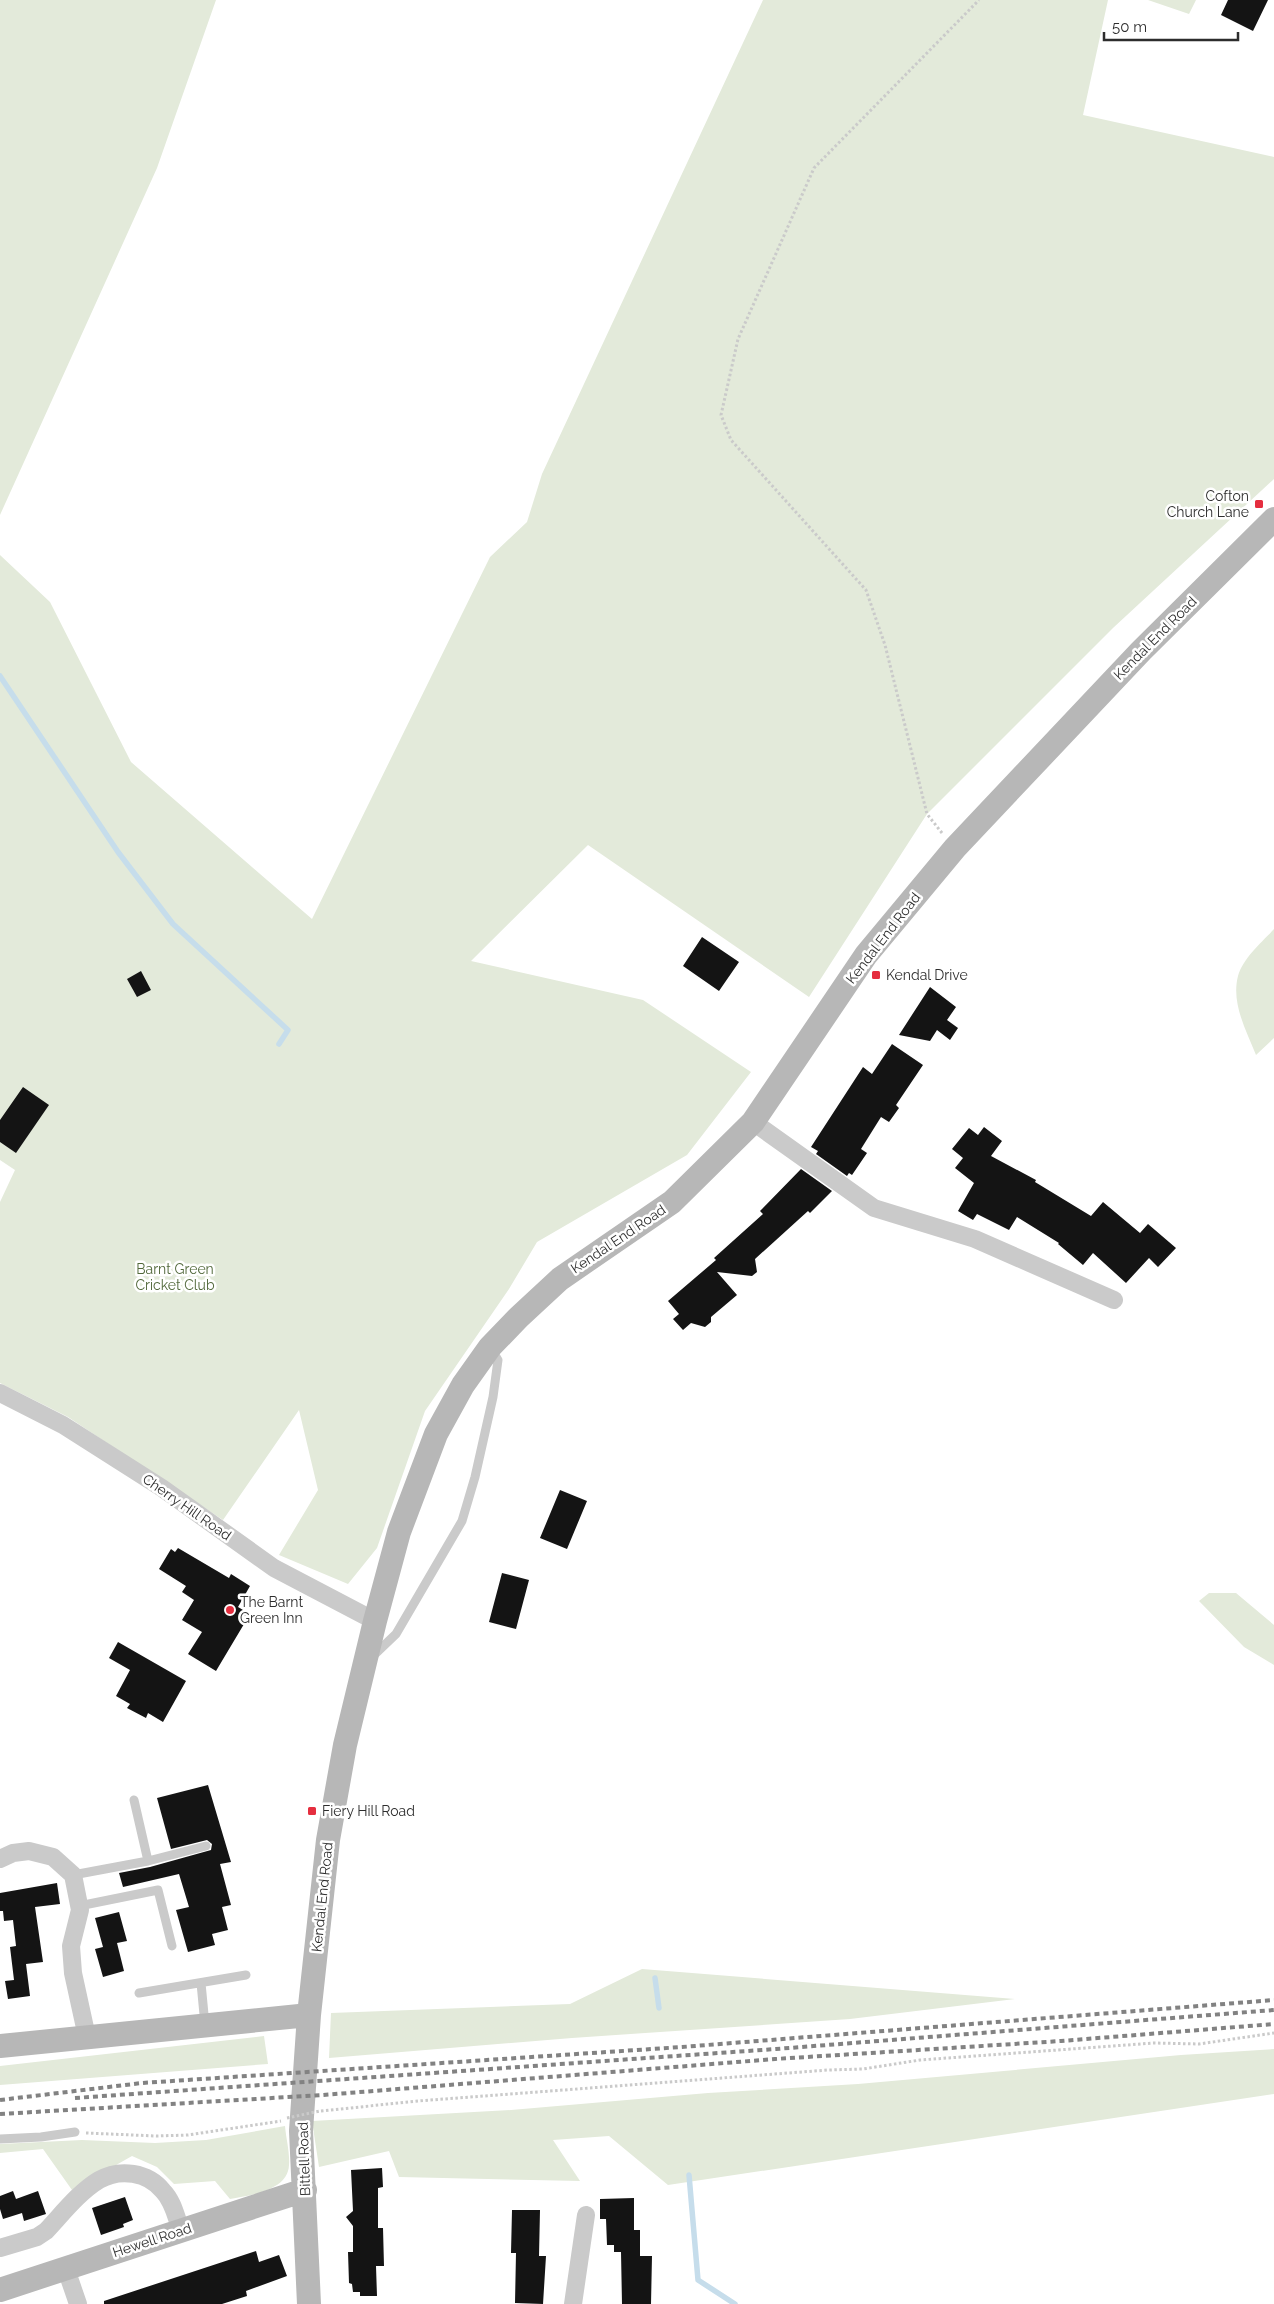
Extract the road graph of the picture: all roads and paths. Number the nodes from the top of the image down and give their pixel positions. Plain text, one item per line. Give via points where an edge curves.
1 (979, 0) edge
2 (1274, 519) edge
3 (955, 848) junction
4 (752, 1122) junction
5 (1114, 1300) dead end
6 (490, 1347) junction
7 (0, 1393) edge
8 (375, 1621) junction
9 (366, 1662) junction
10 (134, 1800) dead end
11 (206, 1846) dead end
12 (0, 1859) edge
13 (148, 1861) junction
14 (73, 1875) junction
15 (79, 1906) junction
16 (172, 1946) dead end
17 (246, 1975) dead end
18 (201, 1983) junction
19 (139, 1993) dead end
20 (309, 2015) junction
21 (206, 2026) junction
22 (1274, 2033) edge
23 (87, 2037) junction
24 (0, 2046) edge
25 (75, 2132) joint
26 (0, 2139) edge
27 (305, 2190) junction
28 (586, 2216) dead end
29 (181, 2230) junction
30 (0, 2248) edge
31 (66, 2269) junction
32 (0, 2290) edge
33 (78, 2304) edge
34 (308, 2304) edge
35 (573, 2304) edge

1 - 3 path via 814,168 738,339 722,415 731,440 866,590 885,645 927,814
2 - 3 main road, Kendal End Road via 1141,651
3 - 4 main road, Kendal End Road via 866,955
4 - 5 street via 874,1208 975,1239
4 - 6 main road, Kendal End Road via 672,1202 560,1279
6 - 8 main road, Kendal End Road via 463,1385 436,1434 399,1532
6 - 9 lane via 498,1360 493,1397 462,1521 396,1634
7 - 8 street, Cherry Hill Road via 63,1425 162,1488 274,1568
8 - 9 main road, Kendal End Road
9 - 20 main road, Kendal End Road via 328,1840
10 - 13 lane
11 - 13 lane
12 - 14 street via 29,1851 53,1856
13 - 14 lane
14 - 15 street
15 - 16 lane via 158,1890
15 - 23 street via 71,1946 73,1974
17 - 18 lane
18 - 19 lane
18 - 21 lane
20 - 21 main road
20 - 27 main road, Bittell Road via 301,2131
21 - 23 main road
22 - 25 path, bridge via 1199,2044 1154,2043 930,2059 862,2069 418,2100 320,2111 188,2135
23 - 24 main road
25 - 26 lane
27 - 29 main road, Hewell Road
27 - 34 main road, Bittell Road
28 - 35 street
29 - 30 street via 163,2190 142,2176 123,2173 100,2179 46,2231
29 - 31 main road, Hewell Road
31 - 32 main road, Hewell Road
31 - 33 street

